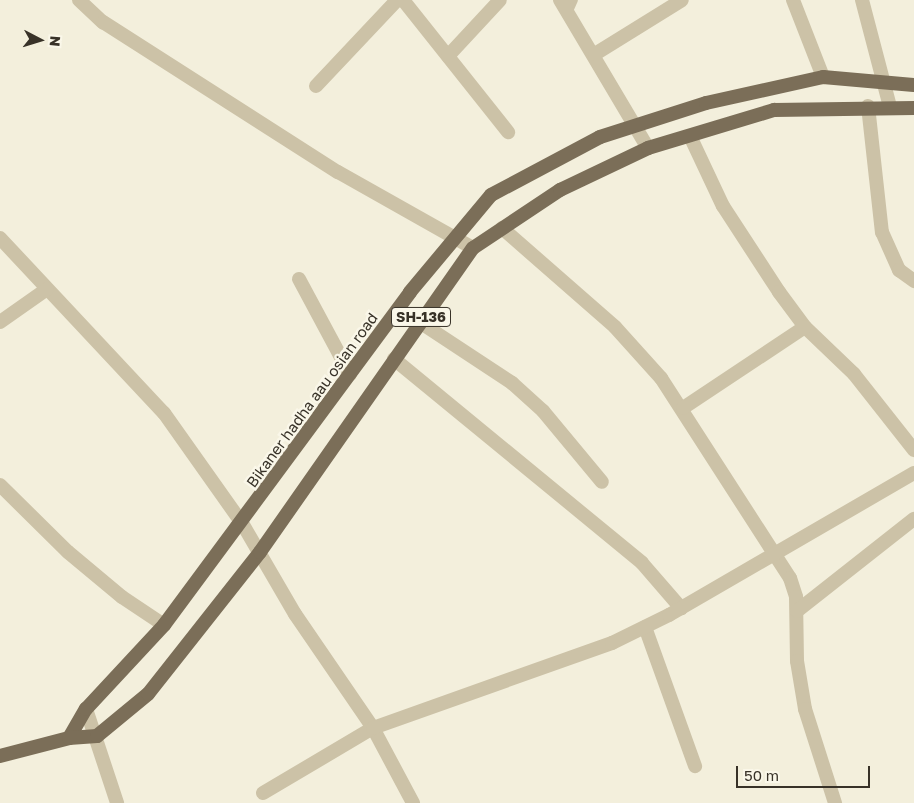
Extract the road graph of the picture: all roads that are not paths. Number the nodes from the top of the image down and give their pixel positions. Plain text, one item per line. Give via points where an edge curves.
1 (79, 0) edge
2 (396, 0) edge
3 (404, 0) edge
4 (500, 0) edge
5 (560, 0) edge
6 (682, 0) edge
7 (793, 0) edge
8 (862, 0) edge
9 (571, 6) edge
10 (595, 54) junction
11 (448, 56) junction
12 (823, 77) junction
13 (886, 82) junction
14 (914, 85) edge
15 (316, 86) dead end
16 (868, 106) junction
17 (890, 107) junction
18 (914, 108) edge
19 (636, 127) junction
20 (508, 132) dead end
21 (690, 136) junction
22 (648, 148) junction
23 (502, 228) junction
24 (455, 234) junction
25 (0, 238) edge
26 (473, 248) junction
27 (299, 279) dead end
28 (914, 281) edge
29 (48, 288) junction
30 (418, 321) junction
31 (0, 322) edge
32 (805, 327) junction
33 (394, 359) junction
34 (350, 374) junction
35 (683, 408) junction
36 (914, 450) edge
37 (914, 473) edge
38 (602, 482) dead end
39 (0, 485) edge
40 (914, 519) edge
41 (242, 523) junction
42 (260, 552) junction
43 (776, 555) junction
44 (681, 608) junction
45 (797, 611) junction
46 (164, 625) junction
47 (645, 626) junction
48 (86, 709) junction
49 (374, 728) junction
50 (98, 736) junction
51 (69, 738) junction
52 (0, 756) edge
53 (695, 766) dead end
54 (263, 793) dead end
55 (118, 803) edge
56 (413, 803) edge
57 (836, 803) edge

1 - 24 street via 103,22 338,172
2 - 15 street
3 - 11 street
4 - 11 street
5 - 9 street
6 - 10 street
7 - 12 street
8 - 13 street
9 - 10 street
10 - 19 street
11 - 20 street
12 - 13 main road, Bikaner hadha aau osian road / SH-136
12 - 19 main road, Bikaner hadha aau osian road / SH-136 via 706,103
13 - 14 main road, Bikaner hadha aau osian road / SH-136
13 - 17 street
16 - 17 main road, SH-136
16 - 21 main road, SH-136 via 774,110
16 - 28 street via 882,232 899,270
17 - 18 main road, SH-136
19 - 22 street
19 - 24 main road, Bikaner hadha aau osian road / SH-136 via 600,138 491,195
21 - 22 main road, SH-136
21 - 32 street via 724,206
22 - 23 main road, SH-136 via 560,190
23 - 26 main road, SH-136
23 - 35 street via 615,327
24 - 26 street
24 - 34 main road, Bikaner hadha aau osian road / SH-136
25 - 29 street
26 - 30 main road, SH-136
27 - 34 street
29 - 31 street
29 - 41 street via 164,413
30 - 33 main road, SH-136
30 - 38 street via 512,383 543,411
32 - 35 street
32 - 36 street via 854,374
33 - 42 main road, SH-136
33 - 44 street via 642,563
34 - 41 main road, Bikaner hadha aau osian road / SH-136
35 - 43 street
37 - 43 street
39 - 46 street via 82,563
40 - 45 street
41 - 42 street
41 - 46 main road, Bikaner hadha aau osian road / SH-136
42 - 49 street via 295,614
42 - 50 main road, SH-136 via 148,694
43 - 44 street
43 - 45 street via 790,578
44 - 47 street
45 - 57 street via 797,661 805,708
46 - 48 main road, Bikaner hadha aau osian road / SH-136
47 - 49 street via 612,643
47 - 53 street
48 - 50 street
48 - 51 main road, Bikaner hadha aau osian road / SH-136
49 - 54 street
49 - 56 street
50 - 51 main road
50 - 55 street
51 - 52 main road

